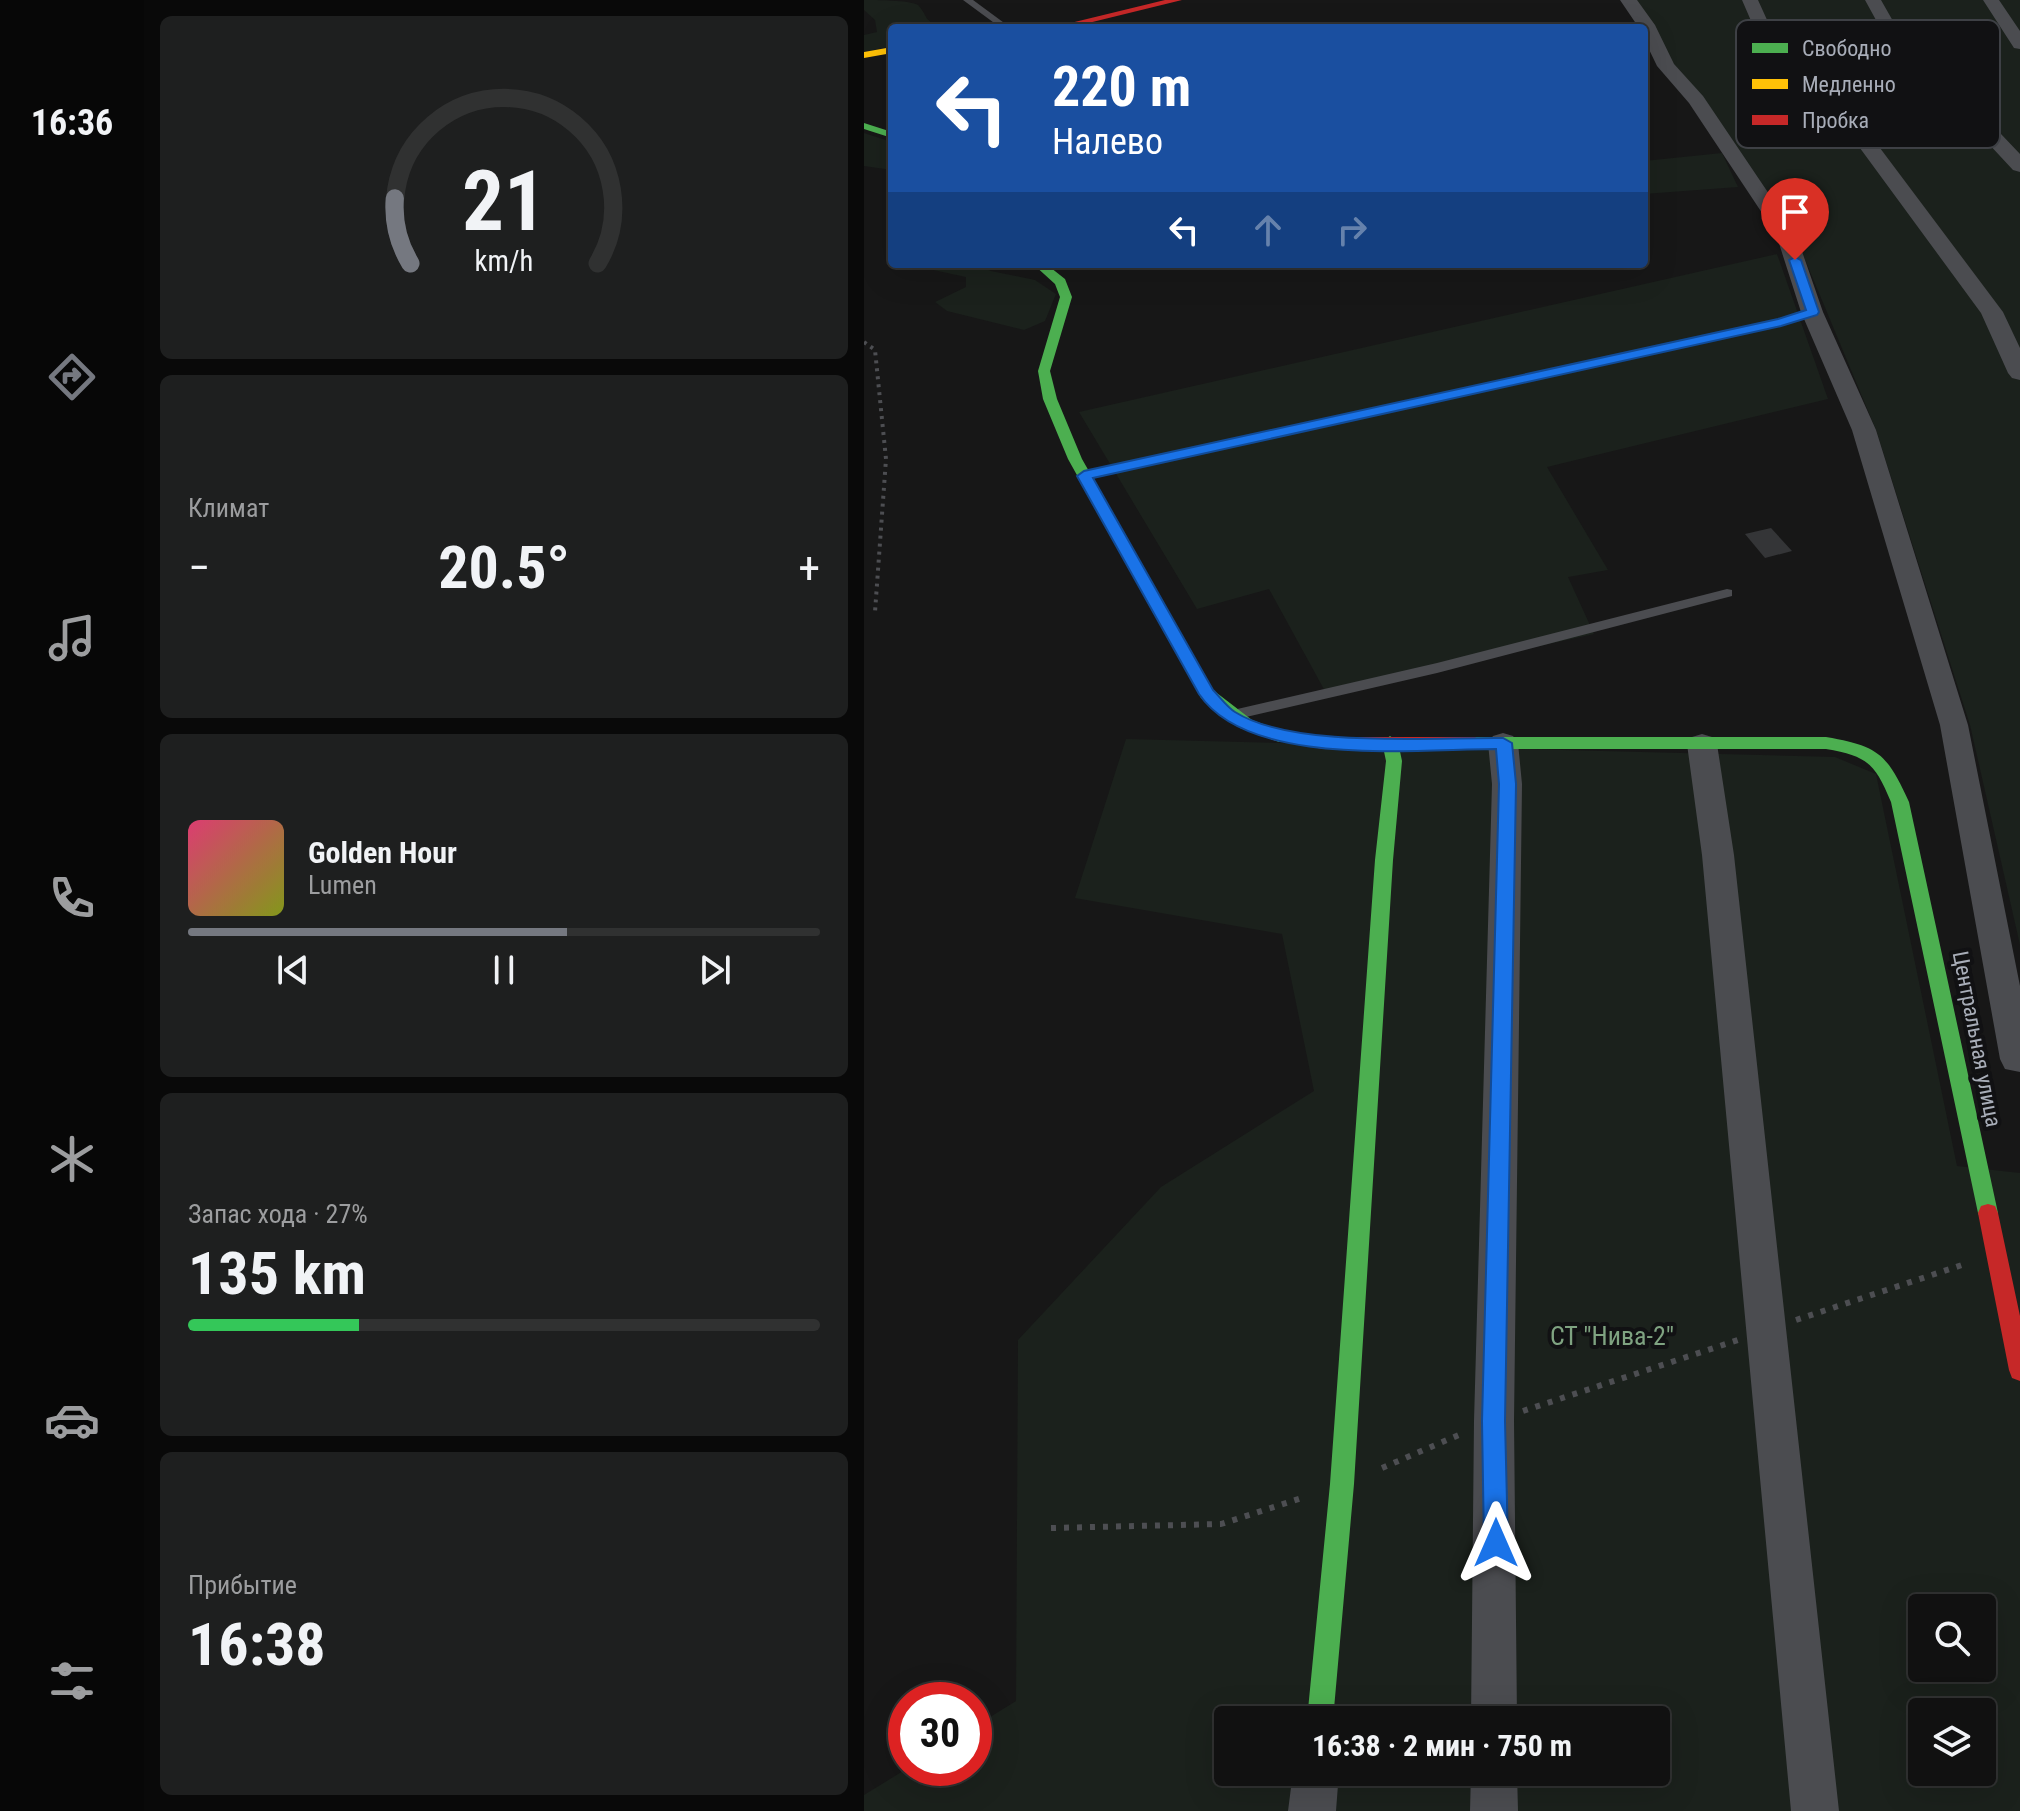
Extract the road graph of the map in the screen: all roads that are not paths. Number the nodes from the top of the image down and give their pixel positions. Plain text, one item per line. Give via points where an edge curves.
1 (967, 0) edge
2 (1177, 0) edge
3 (1628, 0) edge
4 (1750, 0) edge
5 (1873, 0) edge
6 (1991, 0) edge
7 (1144, 3) edge
8 (1759, 20) edge
9 (1885, 20) edge
10 (1001, 24) edge
11 (1069, 24) edge
12 (1645, 24) edge
13 (1648, 29) edge
14 (2020, 44) edge
15 (888, 51) edge
16 (864, 55) edge
17 (864, 126) edge
18 (888, 134) edge
19 (2000, 139) edge
20 (2020, 142) edge
21 (2000, 144) edge
22 (1870, 148) edge
23 (2020, 166) edge
24 (1044, 268) edge
25 (1812, 312) junction
26 (2020, 373) edge
27 (1084, 476) junction
28 (1727, 593) dead end
29 (1228, 716) junction
30 (1390, 742) junction
31 (1503, 743) junction
32 (1702, 744) junction
33 (2017, 1059) dead end
34 (2020, 1370) edge
35 (1321, 1706) edge
36 (1494, 1706) edge
37 (1315, 1786) edge
38 (1494, 1786) edge
39 (1312, 1811) edge
40 (1494, 1811) edge
41 (1815, 1811) edge

1 - 10 lane
2 - 7 street
3 - 12 street
4 - 8 street
5 - 9 street
6 - 14 street
7 - 11 street
13 - 25 street via 1666,66 1696,100 1786,234
15 - 16 street
17 - 18 street
19 - 20 street
21 - 23 street
22 - 26 street via 1992,312
24 - 27 street via 1061,282 1066,297 1044,371 1050,399
25 - 27 lane
25 - 33 street via 1864,430 1954,725
27 - 29 street via 1207,694
28 - 29 lane
29 - 30 street via 1285,738
30 - 31 street
30 - 35 street via 1394,761
31 - 32 street
31 - 36 street via 1507,784 1494,1405
32 - 34 street, Центральная улица via 1826,743 1856,748 1885,768 1900,802 1928,922
32 - 41 street via 1718,855
37 - 39 street
38 - 40 street

